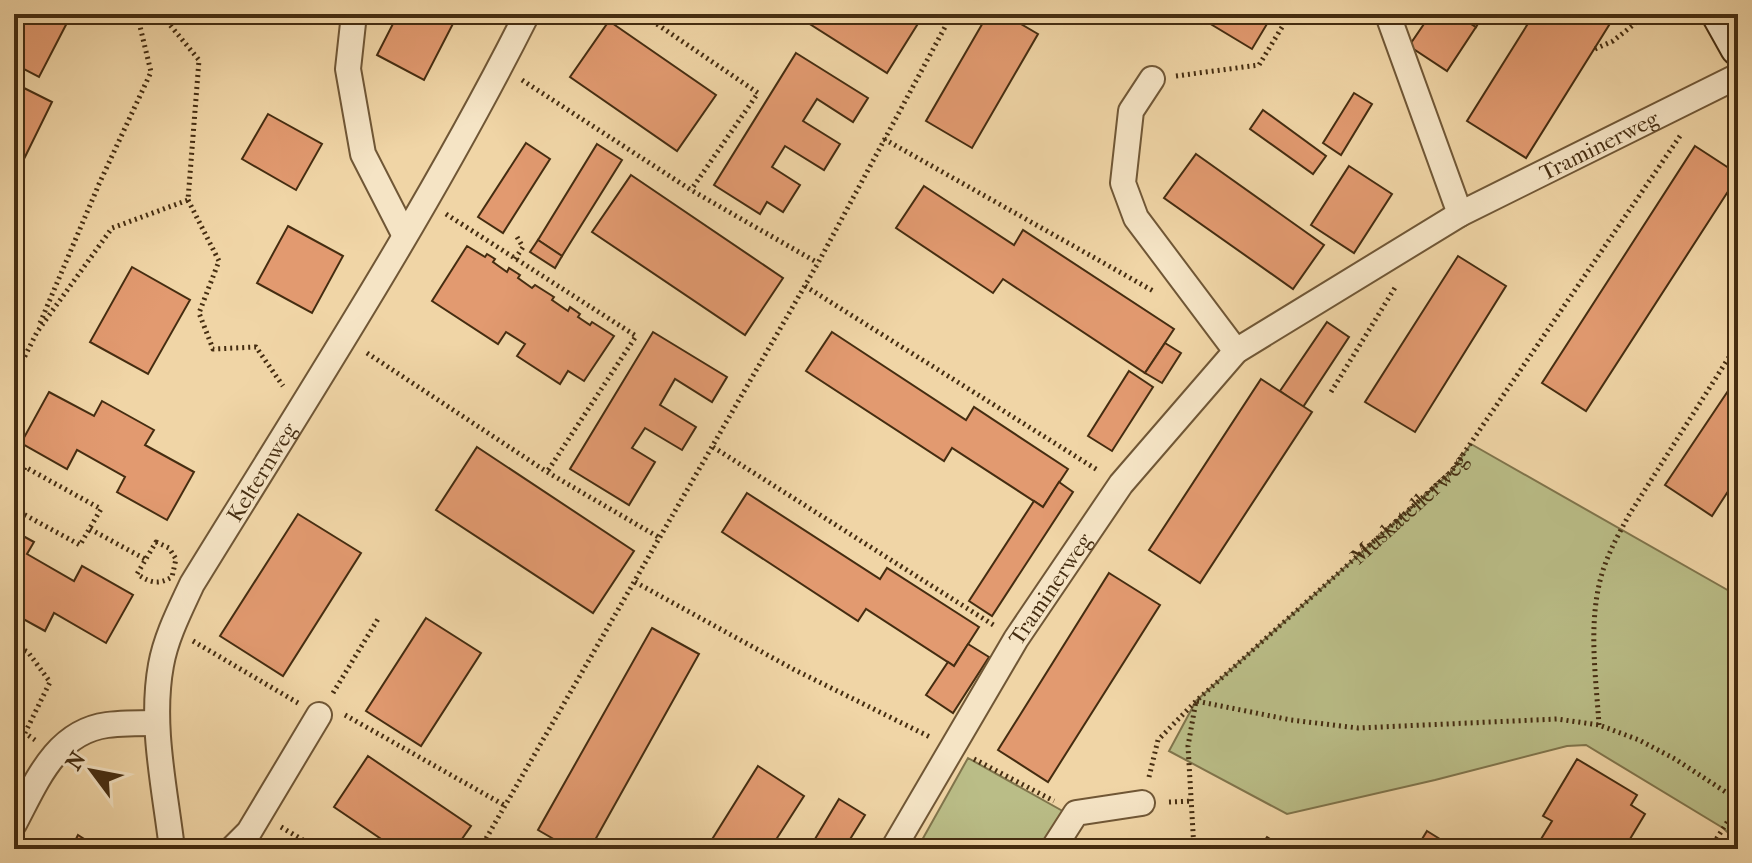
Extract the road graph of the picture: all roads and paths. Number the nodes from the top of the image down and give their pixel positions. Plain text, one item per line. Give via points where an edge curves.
1 (137, 14) edge
2 (161, 14) edge
3 (354, 14) edge
4 (527, 14) edge
5 (642, 14) edge
6 (952, 14) edge
7 (1290, 14) edge
8 (1390, 14) edge
9 (1647, 14) edge
10 (1719, 14) edge
11 (1738, 48) edge
12 (1595, 49) dead end
13 (501, 67) junction
14 (1738, 76) edge
15 (1152, 79) joint
16 (1710, 92) junction
17 (884, 139) junction
18 (691, 190) junction
19 (188, 200) junction
20 (425, 201) junction
21 (1460, 214) junction
22 (404, 234) junction
23 (1427, 234) junction
24 (517, 237) dead end
25 (515, 259) junction
26 (818, 263) junction
27 (1183, 282) junction
28 (805, 286) junction
29 (37, 332) junction
30 (343, 337) junction
31 (1738, 343) edge
32 (1236, 351) junction
33 (14, 378) edge
34 (1331, 392) dead end
35 (299, 410) junction
36 (713, 447) junction
37 (547, 472) junction
38 (1121, 484) junction
39 (15, 488) edge
40 (14, 509) edge
41 (90, 529) junction
42 (660, 538) junction
43 (145, 559) junction
44 (635, 582) junction
45 (378, 619) dead end
46 (172, 629) junction
47 (1016, 639) junction
48 (14, 645) edge
49 (1196, 701) junction
50 (323, 710) junction
51 (157, 723) junction
52 (1599, 725) junction
53 (953, 748) junction
54 (56, 754) junction
55 (1738, 802) edge
56 (1142, 803) joint
57 (504, 805) junction
58 (1076, 813) junction
59 (260, 814) junction
60 (14, 824) edge
61 (172, 849) edge
62 (232, 849) edge
63 (318, 849) edge
64 (480, 849) edge
65 (486, 849) edge
66 (524, 849) edge
67 (893, 849) edge
68 (1053, 849) edge
69 (1194, 849) edge
70 (1710, 849) edge

1 - 29 path via 151,72
2 - 19 path via 199,60
3 - 22 street via 348,69 363,154
4 - 13 street, Kelternweg
5 - 18 path via 758,93
6 - 17 path
7 - 15 path via 1259,65
8 - 21 street
9 - 12 path
10 - 11 street
13 - 18 path
13 - 20 street, Kelternweg
14 - 16 street, Traminerweg
15 - 27 street via 1131,111 1123,183 1136,218
16 - 21 street, Traminerweg
16 - 49 path, Muskatellerweg via 1451,472
17 - 26 path
17 - 27 path via 1158,294
18 - 26 path
19 - 29 path via 112,228
19 - 35 path via 219,261 199,313 213,349 256,347
20 - 22 street, Kelternweg
20 - 25 path
21 - 23 street, Traminerweg
22 - 30 street, Kelternweg
23 - 32 street, Traminerweg
23 - 34 path
24 - 25 path via 523,247
25 - 37 path via 636,336
26 - 28 path
27 - 32 street
28 - 36 path
28 - 38 path
29 - 33 path
30 - 35 street, Kelternweg
30 - 37 path
31 - 52 path via 1613,544 1595,610
32 - 38 street, Traminerweg
35 - 46 street, Kelternweg via 192,584
36 - 42 path
36 - 47 path
37 - 42 path
38 - 47 street, Traminerweg
39 - 41 path via 25,467 90,502 101,509
40 - 41 path via 80,545
41 - 43 path
42 - 44 path
43 - 43 path via 156,542 169,548 176,559 172,577 161,583 137,574
44 - 53 path via 793,669
44 - 57 path
45 - 50 path
46 - 50 path
46 - 51 street, Kelternweg via 162,661
47 - 53 street, Traminerweg
48 - 54 path via 28,652 50,682 25,733
49 - 52 path via 1358,728 1557,719
49 - 56 path, Muskatellerweg via 1158,740
49 - 69 path via 1188,746
50 - 57 path
50 - 59 street
51 - 54 street via 86,730 68,739
51 - 61 street, Kelternweg
52 - 55 path via 1675,759
53 - 58 path
53 - 67 street, Traminerweg
54 - 60 street
55 - 70 path
56 - 58 street
57 - 64 path
58 - 68 street
59 - 62 street
59 - 63 path
65 - 66 path via 498,843

